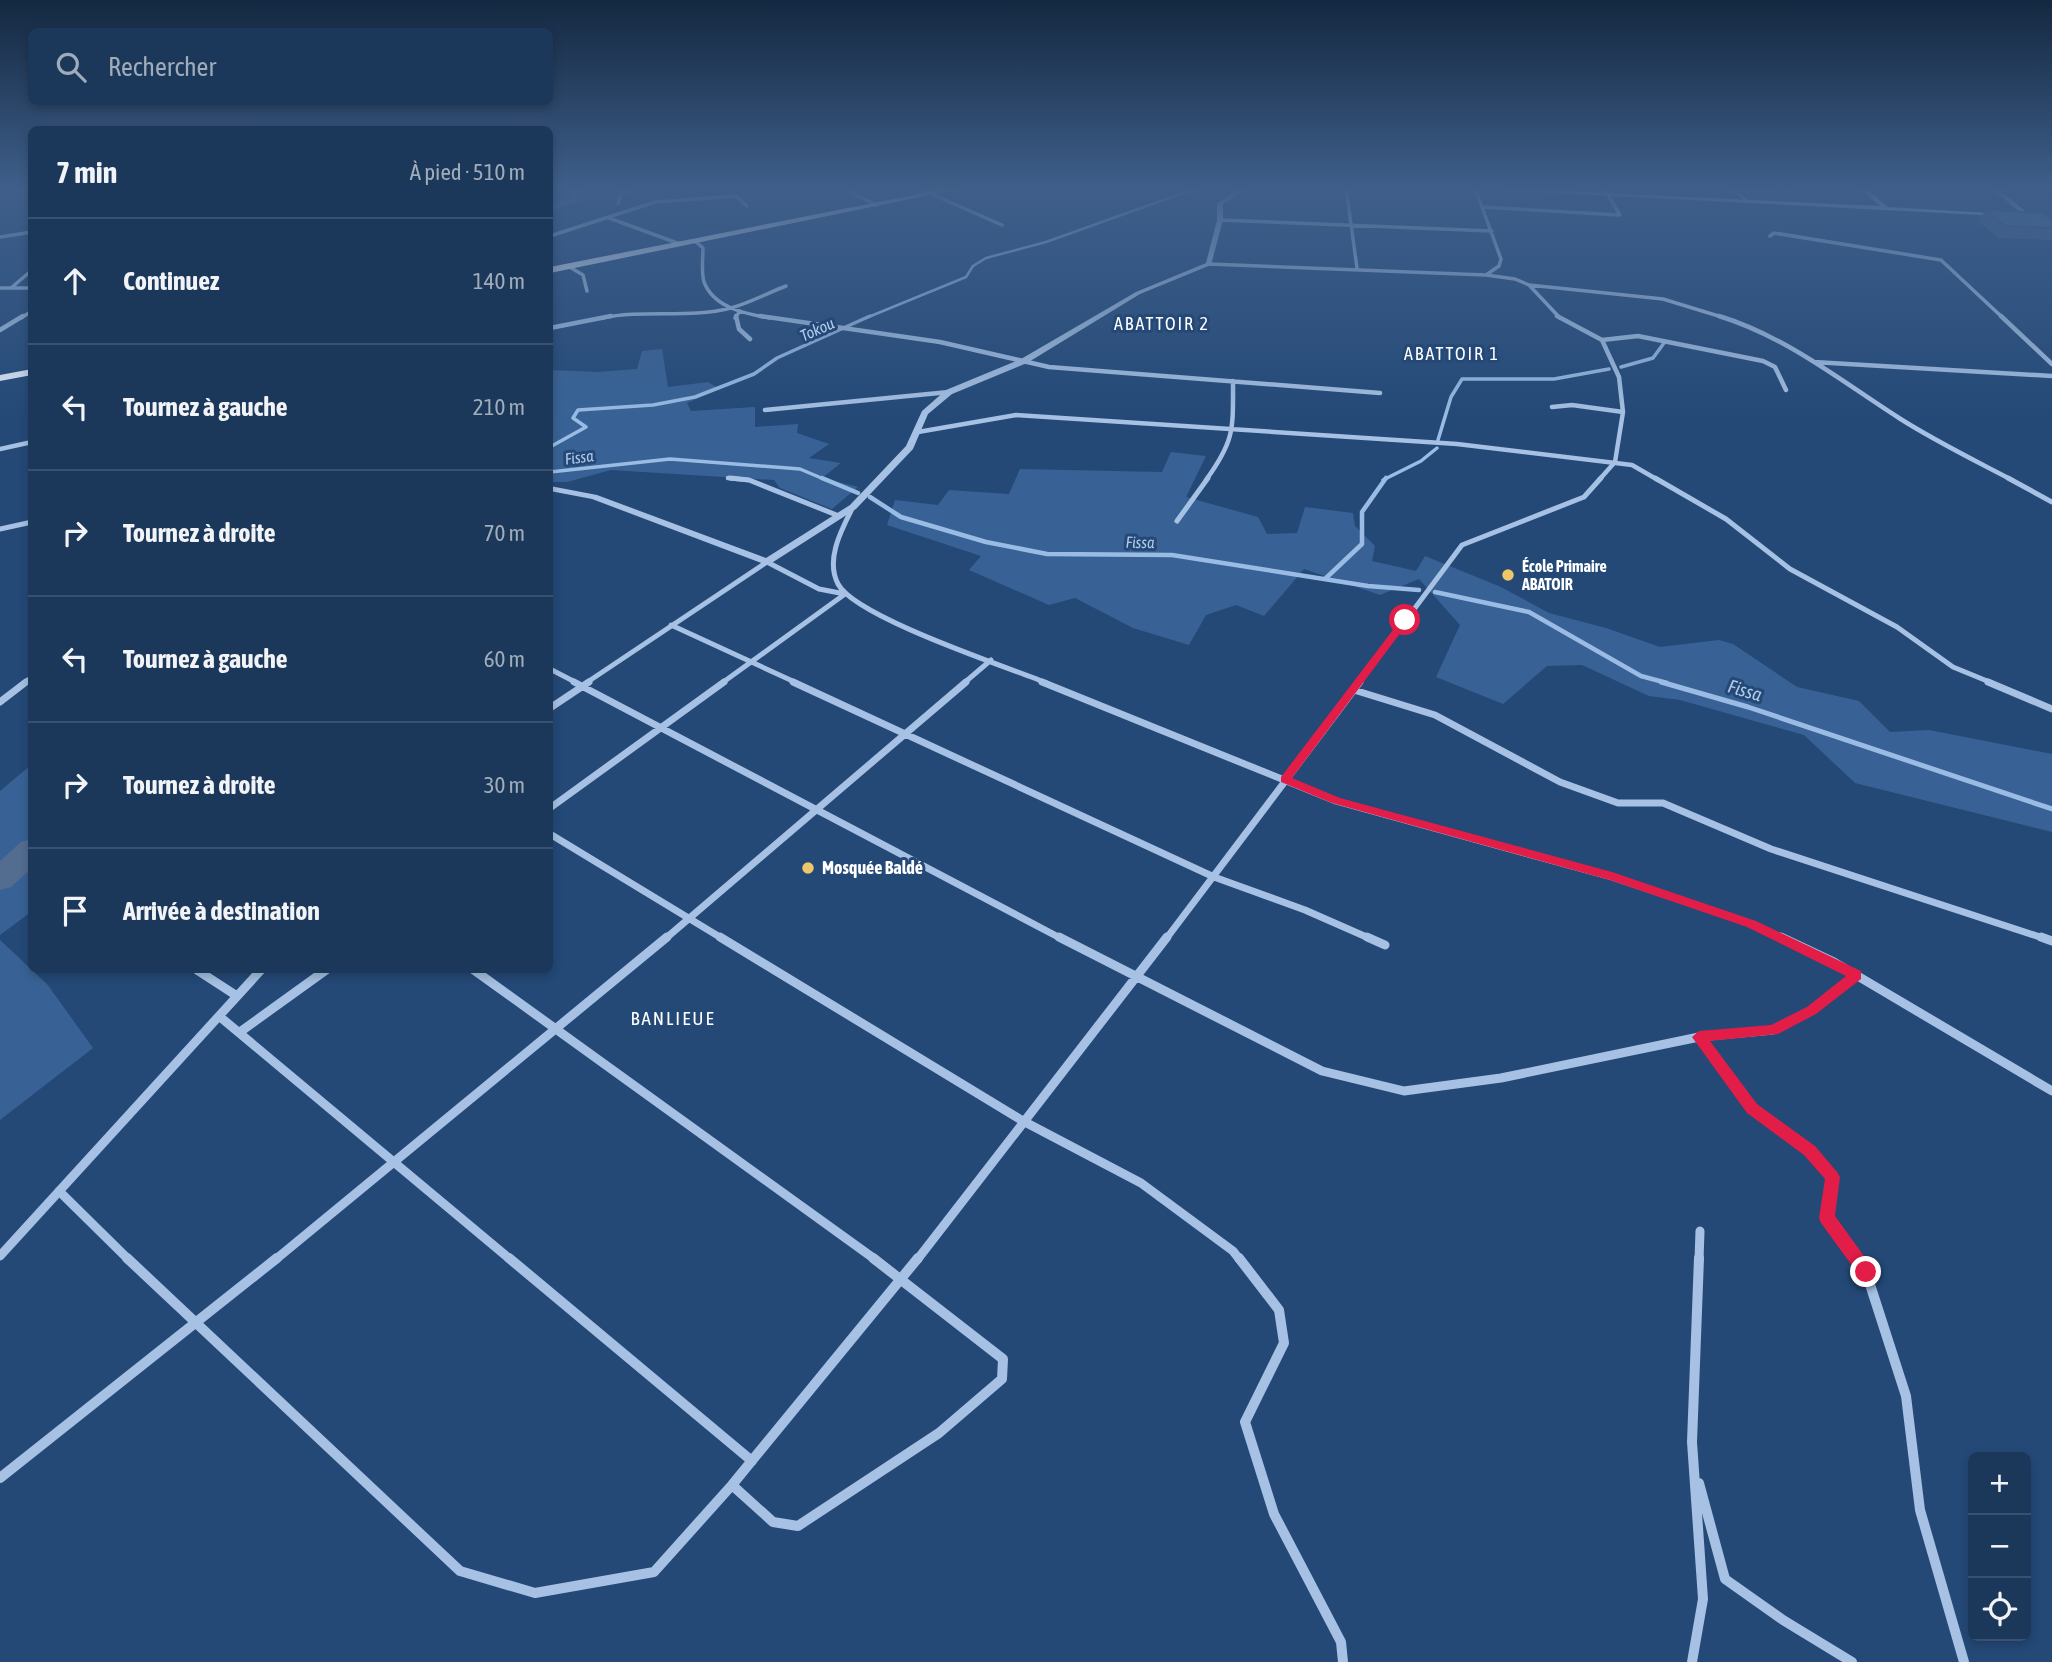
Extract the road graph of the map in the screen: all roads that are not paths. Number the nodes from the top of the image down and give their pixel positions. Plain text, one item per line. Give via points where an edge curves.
1 (568, 266) joint
2 (704, 266) edge
3 (1205, 266) edge
4 (1267, 266) edge
5 (1499, 266) edge
6 (1947, 266) edge
7 (1357, 268) joint
8 (553, 269) edge
9 (28, 273) edge
10 (1486, 275) junction
11 (1529, 285) junction
12 (786, 286) dead end
13 (0, 288) edge
14 (10, 288) junction
15 (28, 288) edge
16 (587, 291) dead end
17 (730, 308) junction
18 (740, 311) junction
19 (28, 313) edge
20 (553, 327) edge
21 (0, 330) edge
22 (750, 339) dead end
23 (1602, 340) junction
24 (1024, 361) junction
25 (1813, 362) junction
26 (2052, 364) edge
27 (28, 373) edge
28 (2052, 376) edge
29 (0, 378) edge
30 (1233, 381) junction
31 (1786, 390) dead end
32 (949, 392) junction
33 (1380, 393) dead end
34 (1552, 407) dead end
35 (765, 410) dead end
36 (1623, 412) junction
37 (1233, 429) junction
38 (918, 432) junction
39 (28, 443) edge
40 (0, 449) edge
41 (1615, 462) junction
42 (728, 478) dead end
43 (553, 489) edge
44 (2052, 502) edge
45 (853, 507) junction
46 (839, 516) junction
47 (1177, 521) dead end
48 (28, 523) edge
49 (0, 529) edge
50 (767, 562) junction
51 (845, 594) junction
52 (671, 625) junction
53 (991, 660) junction
54 (750, 662) junction
55 (553, 671) edge
56 (28, 680) edge
57 (580, 685) junction
58 (1353, 690) junction
59 (0, 702) edge
60 (553, 706) edge
61 (2052, 709) edge
62 (661, 728) junction
63 (907, 734) junction
64 (1285, 780) junction
65 (553, 806) edge
66 (818, 811) junction
67 (553, 836) edge
68 (1214, 877) junction
69 (691, 919) junction
70 (2052, 941) edge
71 (1385, 945) dead end
72 (202, 973) edge
73 (258, 973) edge
74 (322, 973) edge
75 (478, 973) edge
76 (1857, 975) junction
77 (1136, 978) junction
78 (237, 996) junction
79 (219, 1016) junction
80 (556, 1029) junction
81 (240, 1032) junction
82 (1699, 1037) junction
83 (2052, 1091) edge
84 (1023, 1121) junction
85 (394, 1161) junction
86 (59, 1191) junction
87 (1700, 1231) dead end
88 (0, 1255) edge
89 (902, 1279) junction
90 (195, 1325) junction
91 (751, 1461) junction
92 (1694, 1468) junction
93 (0, 1478) edge
94 (732, 1485) junction
95 (1343, 1662) edge
96 (1692, 1662) edge
97 (1852, 1662) edge
98 (1964, 1662) edge

1 - 8 main road
1 - 16 street via 583,275
2 - 17 street via 704,281 716,299
3 - 24 street via 1138,293
4 - 7 street
5 - 10 street
6 - 26 street
7 - 10 street
9 - 14 street
10 - 11 street
11 - 23 street via 1557,316
11 - 25 street via 1640,295 1698,308 1752,326
12 - 17 street
13 - 14 street
14 - 15 street
17 - 18 street
17 - 20 street via 626,313
18 - 22 street via 735,317
18 - 24 street via 940,342
19 - 21 street
23 - 31 street via 1638,336 1763,361 1775,367
23 - 36 street via 1619,377
24 - 30 street via 1078,370
24 - 32 street
25 - 28 street
25 - 44 street via 1902,420
27 - 29 main road
30 - 33 street
30 - 37 street
32 - 35 street
32 - 38 street via 925,413
34 - 36 street
36 - 41 street
37 - 38 street via 1016,415
37 - 41 street via 1457,444
37 - 47 street via 1227,451
38 - 45 street via 893,467
39 - 40 street
41 - 58 street via 1584,497 1462,545
41 - 61 street via 1632,465 1682,492 1726,519 1790,569 1897,627 1953,667
42 - 46 street via 749,480
43 - 50 street via 594,496
45 - 46 street
45 - 51 street via 834,544 836,578
46 - 50 street
48 - 49 street
50 - 51 street via 819,589
50 - 52 street
51 - 53 street via 873,613
51 - 54 street
52 - 54 street
52 - 57 street
53 - 63 street
53 - 64 street
54 - 62 street
54 - 63 street
55 - 57 street
56 - 59 street
57 - 60 street
57 - 62 street
58 - 64 street
58 - 70 street via 1435,715 1560,782 1618,803 1663,803 1771,849
62 - 65 street
62 - 66 street
63 - 66 street
63 - 68 street
64 - 68 street
64 - 76 street via 1336,801 1612,877 1739,919
66 - 69 street
66 - 77 street
67 - 69 street
68 - 71 street
68 - 77 street
69 - 80 street
69 - 84 street
72 - 78 street
73 - 78 street
74 - 81 street
75 - 80 street
76 - 82 street via 1812,1010 1773,1030
76 - 83 street
77 - 82 street via 1322,1071 1404,1091 1501,1078
77 - 84 street
78 - 79 street
79 - 81 street
79 - 86 street
80 - 85 street
80 - 89 street
81 - 85 street
82 - 98 street via 1752,1109 1810,1151 1832,1177 1827,1218 1866,1272 1906,1396 1920,1510
84 - 89 street
84 - 95 street via 1141,1183 1233,1251 1279,1310 1284,1343 1245,1422 1274,1514 1341,1642
85 - 90 street
85 - 91 street
86 - 88 street
86 - 90 street
87 - 92 street
89 - 91 street
89 - 94 street via 1003,1359 1002,1380 939,1433 798,1526 773,1522
90 - 93 street
90 - 94 street via 460,1571 535,1593 654,1572
91 - 94 street
92 - 96 street via 1703,1599
92 - 97 street via 1725,1579

